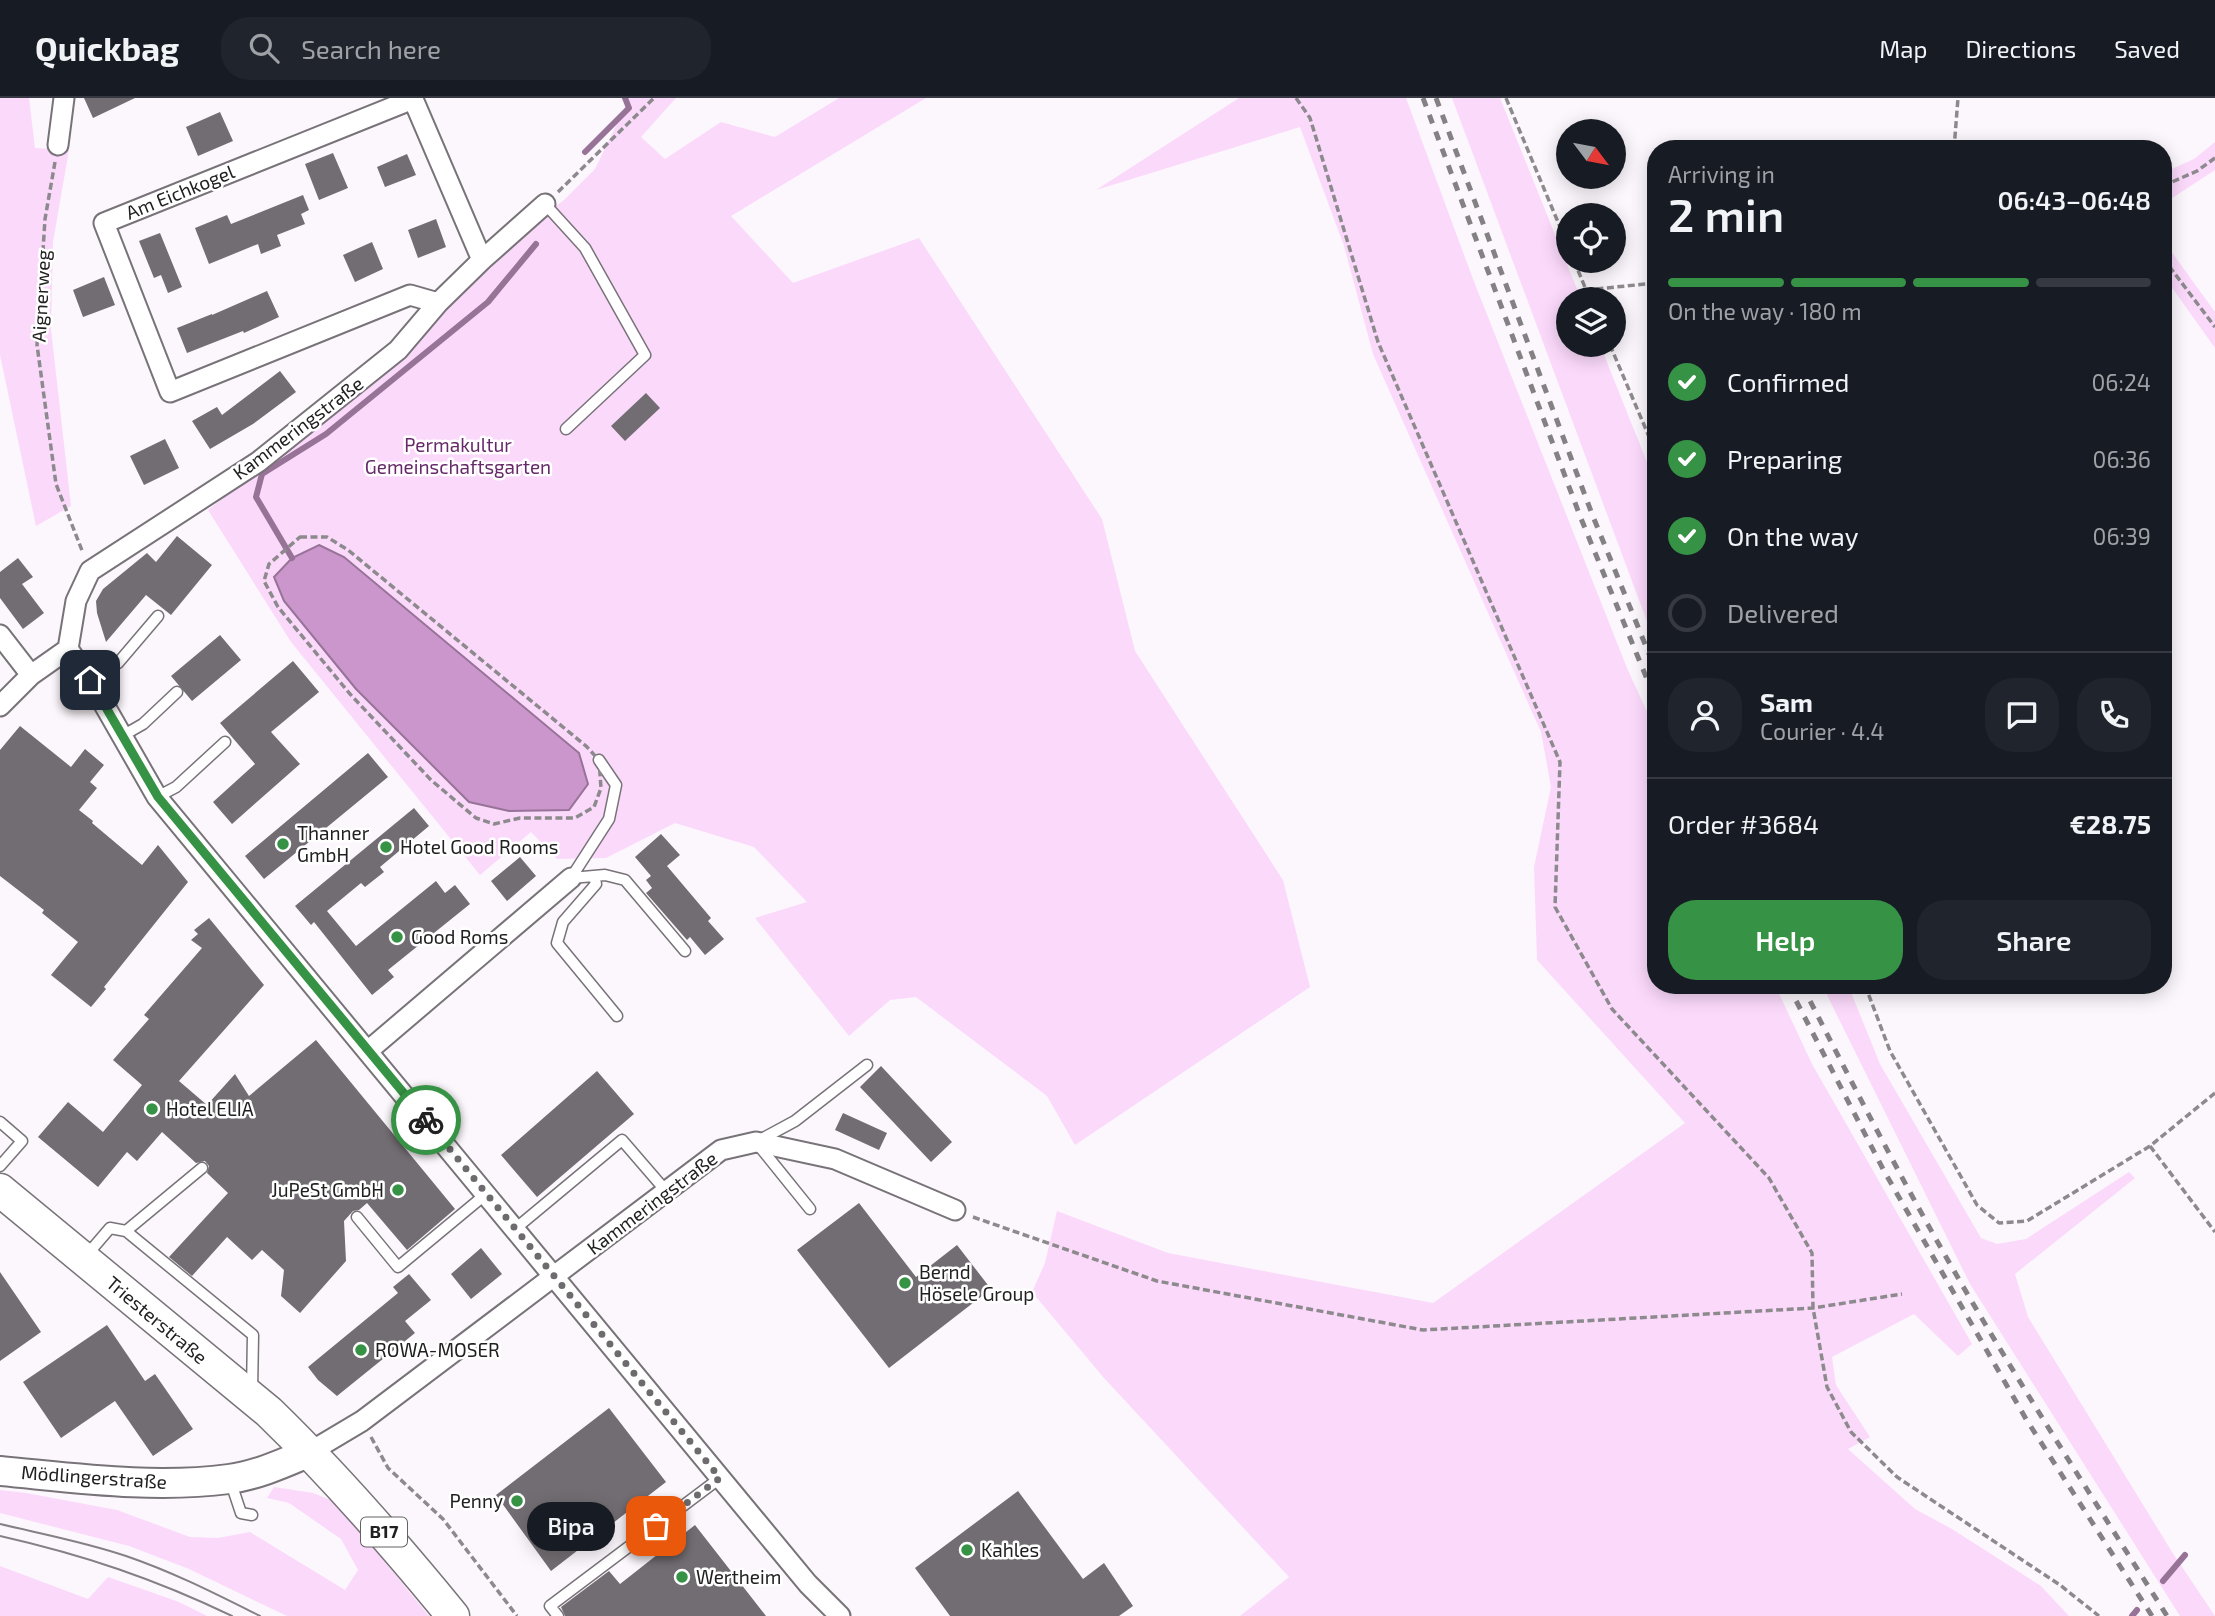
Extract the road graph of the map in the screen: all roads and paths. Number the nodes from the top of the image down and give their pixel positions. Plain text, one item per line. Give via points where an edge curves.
1 (64, 98) edge
2 (654, 98) edge
3 (1297, 98) edge
4 (1506, 98) edge
5 (1958, 98) edge
6 (1955, 140) edge
7 (58, 145) joint
8 (2215, 158) edge
9 (2172, 182) edge
10 (545, 204) junction
11 (1556, 217) edge
12 (482, 260) junction
13 (2172, 270) edge
14 (1647, 284) edge
15 (1617, 287) edge
16 (438, 303) junction
17 (2215, 327) edge
18 (1615, 357) edge
19 (566, 429) dead end
20 (1647, 432) edge
21 (90, 571) junction
22 (158, 616) dead end
23 (0, 635) edge
24 (68, 649) junction
25 (31, 675) junction
26 (90, 680) junction
27 (177, 692) dead end
28 (0, 706) edge
29 (122, 736) junction
30 (225, 742) dead end
31 (599, 760) junction
32 (158, 797) junction
33 (594, 876) junction
34 (571, 878) junction
35 (685, 951) dead end
36 (1869, 994) edge
37 (617, 1016) dead end
38 (369, 1050) junction
39 (867, 1065) dead end
40 (2215, 1093) edge
41 (0, 1122) edge
42 (756, 1142) junction
43 (2150, 1146) junction
44 (0, 1166) edge
45 (202, 1168) dead end
46 (0, 1190) edge
47 (666, 1191) junction
48 (486, 1194) junction
49 (810, 1209) dead end
50 (955, 1210) joint
51 (357, 1217) dead end
52 (515, 1229) junction
53 (126, 1231) junction
54 (2215, 1232) edge
55 (84, 1260) junction
56 (553, 1277) junction
57 (1902, 1294) dead end
58 (1813, 1308) junction
59 (252, 1399) junction
60 (362, 1421) junction
61 (310, 1452) junction
62 (0, 1471) edge
63 (720, 1478) junction
64 (230, 1479) junction
65 (252, 1515) dead end
66 (453, 1616) edge
67 (517, 1616) edge
68 (558, 1616) edge
69 (840, 1616) edge
70 (2099, 1616) edge

1 - 7 street
2 - 10 path
3 - 58 path via 1310,118 1378,342 1560,762 1555,907 1612,1009 1769,1178 1812,1253
4 - 11 path
5 - 6 path
7 - 21 path, Aignerweg via 45,219 37,345 56,484
8 - 9 path
10 - 12 street, Kammeringstraße
10 - 19 lane via 584,248 645,355
12 - 16 street, Kammeringstraße
12 - 16 street, Am Eichkogel via 413,99 104,223 170,392 410,295
13 - 17 path
14 - 15 path
16 - 21 street, Kammeringstraße via 398,350 258,462
18 - 20 path
21 - 24 street via 76,601
22 - 26 lane via 118,663
23 - 25 street
24 - 25 street
24 - 26 street
25 - 28 street
26 - 29 street
27 - 29 lane via 143,724
29 - 32 street
30 - 32 lane via 176,788
31 - 31 path via 327,537 300,537 269,564 264,582 278,607 430,780 476,818 494,824 520,818 575,818 594,807 601,788
31 - 34 lane via 616,785 609,819
32 - 38 street
33 - 34 lane
33 - 35 lane via 625,880
33 - 37 lane via 596,884 563,922 557,943
34 - 38 street
36 - 43 path via 1891,1051 1977,1205 1999,1223 2027,1221
38 - 48 street
39 - 42 lane via 795,1121
40 - 43 path
41 - 44 lane via 22,1141
42 - 47 street, Kammeringstraße via 721,1150
42 - 49 lane
42 - 50 street, Kammeringstraße via 835,1159
43 - 54 path
45 - 53 lane
46 - 55 main road, Triesterstraße / B17
47 - 52 lane via 622,1140
47 - 56 street, Kammeringstraße
48 - 51 lane via 398,1267
48 - 52 street
50 - 58 path via 1157,1281 1423,1330
52 - 56 street
53 - 55 lane via 110,1228
53 - 59 lane via 253,1335
55 - 59 main road, Triesterstraße / B17
56 - 60 street, Kammeringstraße
56 - 63 street
57 - 58 path
58 - 70 path via 1827,1387 1851,1432 1897,1477
59 - 61 main road, Triesterstraße / B17
60 - 61 street, Kammeringstraße
60 - 67 path via 388,1468 443,1519
61 - 64 street, Mödlingerstraße
61 - 66 main road, B17 via 389,1537
62 - 64 street, Mödlingerstraße via 117,1482
63 - 68 lane via 550,1606
63 - 69 street
64 - 65 lane via 241,1513

